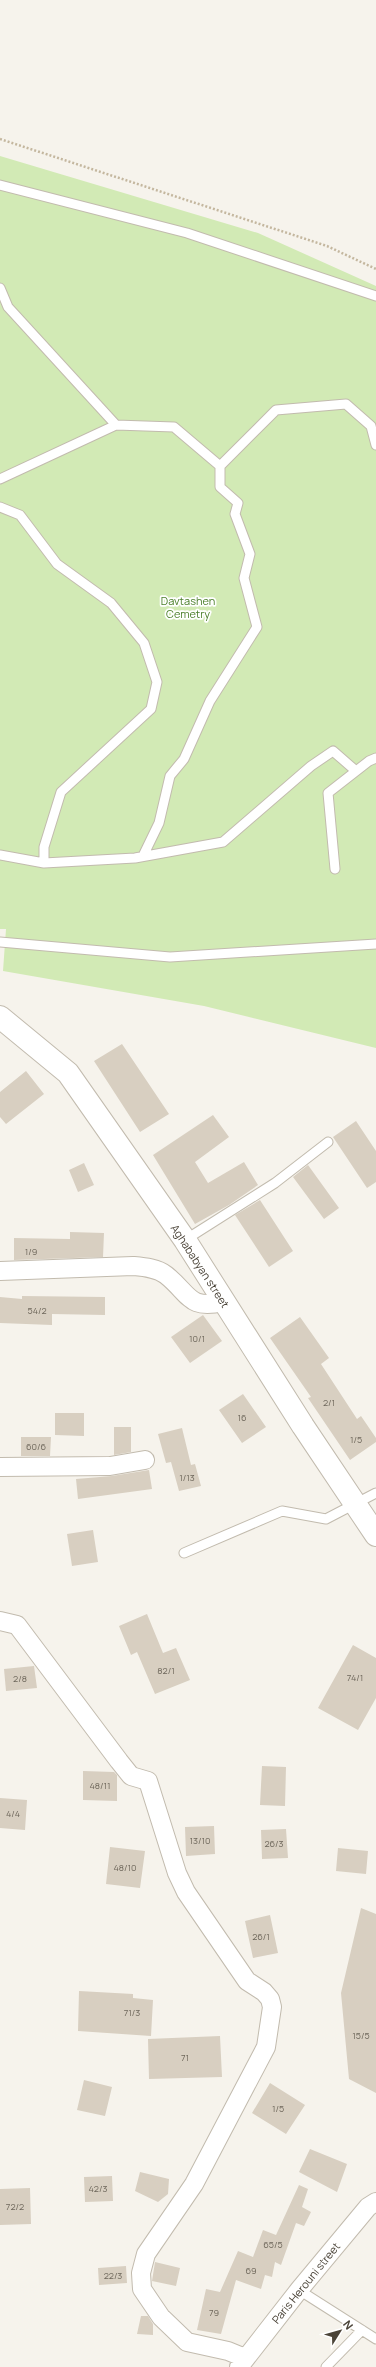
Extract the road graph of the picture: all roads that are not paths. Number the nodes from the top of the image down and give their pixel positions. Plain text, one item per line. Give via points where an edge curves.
1 (0, 184) edge
2 (0, 288) edge
3 (376, 296) edge
4 (116, 425) junction
5 (376, 445) edge
6 (220, 466) junction
7 (0, 479) edge
8 (0, 507) edge
9 (376, 758) edge
10 (356, 771) junction
11 (0, 855) edge
12 (143, 856) junction
13 (44, 863) junction
14 (335, 869) dead end
15 (0, 942) edge
16 (376, 944) edge
17 (0, 1017) edge
18 (328, 1142) dead end
19 (184, 1240) junction
20 (0, 1271) edge
21 (223, 1302) junction
22 (146, 1460) dead end
23 (0, 1467) edge
24 (376, 1493) edge
25 (356, 1505) junction
26 (376, 1535) edge
27 (184, 1554) dead end
28 (0, 1621) edge
29 (376, 2202) edge
30 (299, 2290) junction
31 (362, 2330) junction
32 (376, 2339) edge
33 (242, 2363) edge
34 (326, 2367) edge

1 - 3 lane via 187,233
2 - 4 lane via 8,307
4 - 6 lane via 174,427
4 - 7 lane
5 - 6 lane via 371,426 346,404 276,410
6 - 12 lane via 220,486 238,503 235,514 250,554 244,578 257,627 210,701 184,759 170,776 159,823
8 - 13 lane via 20,515 57,564 111,603 144,643 157,682 151,709 60,792 44,847
9 - 10 lane
10 - 12 lane via 333,751 223,842
10 - 14 lane via 328,793
11 - 13 lane
12 - 13 lane
15 - 16 lane via 170,957
17 - 19 street, Aghababyan street via 68,1073
18 - 19 lane via 275,1182
19 - 21 street, Aghababyan street
20 - 21 street via 133,1266 151,1268 166,1274 179,1289 199,1304
21 - 25 street, Aghababyan street
22 - 23 street via 110,1466
24 - 25 lane
25 - 26 street, Aghababyan street
25 - 27 lane via 326,1519 282,1511
28 - 33 street via 17,1625 118,1761 131,1776 148,1781 177,1873 186,1892 247,1981 270,1999 271,2021 266,2047 194,2184 146,2254 141,2274 142,2289 152,2305 186,2342 228,2351
29 - 30 street, Paris Herouni street via 368,2207
30 - 31 lane
30 - 33 street, Paris Herouni street
31 - 32 lane
31 - 34 lane

